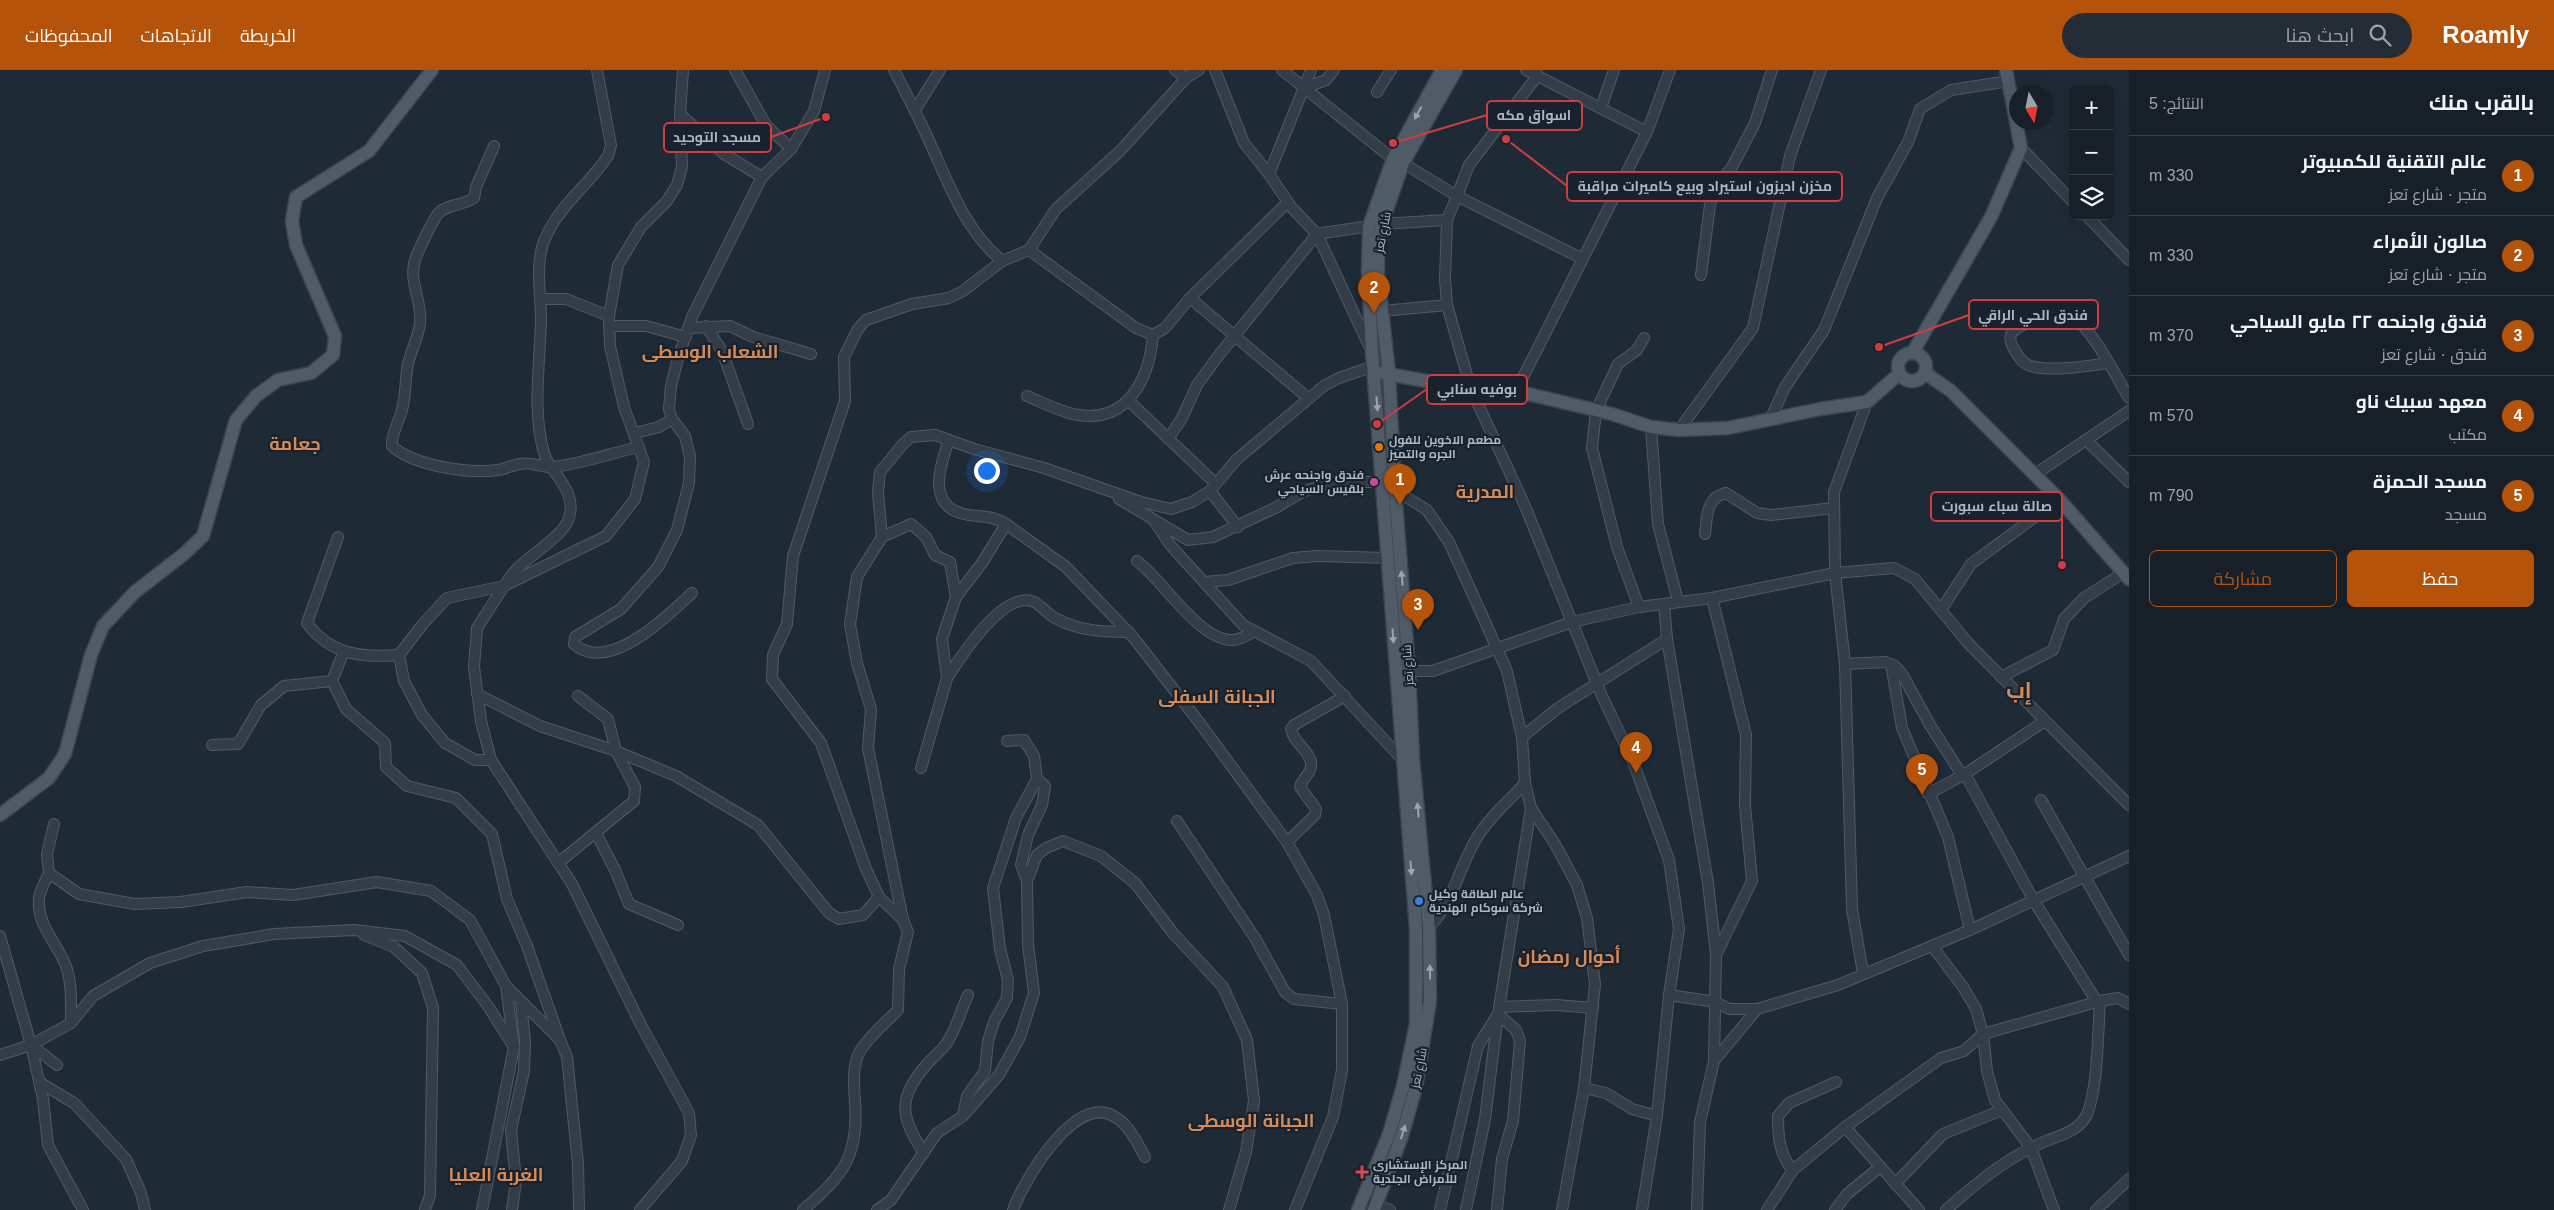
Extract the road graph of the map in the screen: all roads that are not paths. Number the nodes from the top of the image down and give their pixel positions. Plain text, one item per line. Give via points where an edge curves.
1 (432, 70) edge
2 (597, 70) edge
3 (683, 70) edge
4 (735, 70) edge
5 (825, 70) edge
6 (894, 70) edge
7 (940, 70) edge
8 (1175, 70) edge
9 (1199, 70) edge
10 (1215, 70) edge
11 (1282, 70) edge
12 (1311, 70) edge
13 (1334, 70) edge
14 (1391, 70) edge
15 (1442, 70) edge
16 (1456, 70) edge
17 (1526, 70) edge
18 (1614, 70) edge
19 (1670, 70) edge
20 (1772, 70) edge
21 (1821, 70) edge
22 (1538, 75) junction
23 (2007, 76) edge
24 (1186, 78) junction
25 (1304, 88) junction
26 (1377, 92) dead end
27 (1601, 108) junction
28 (915, 110) junction
29 (680, 114) junction
30 (1647, 132) junction
31 (494, 146) dead end
32 (2021, 148) junction
33 (791, 149) junction
34 (1398, 161) junction
35 (1269, 174) junction
36 (762, 178) junction
37 (1457, 196) junction
38 (2069, 198) edge
39 (1288, 202) junction
40 (1448, 220) junction
41 (2091, 220) edge
42 (1375, 225) junction
43 (1317, 234) junction
44 (1029, 250) junction
45 (1581, 258) junction
46 (2129, 260) edge
47 (1002, 261) junction
48 (1701, 275) dead end
49 (1190, 298) junction
50 (540, 299) junction
51 (1447, 305) junction
52 (1382, 311) junction
53 (609, 320) junction
54 (706, 326) junction
55 (687, 332) junction
56 (1153, 335) junction
57 (1235, 335) junction
58 (1644, 338) dead end
59 (1913, 352) junction
60 (1372, 353) junction
61 (811, 354) dead end
62 (2108, 363) junction
63 (1374, 370) junction
64 (1389, 373) junction
65 (1925, 373) junction
66 (1899, 374) junction
67 (1471, 389) junction
68 (1516, 391) junction
69 (1027, 396) dead end
70 (1308, 398) junction
71 (2129, 398) edge
72 (1129, 401) junction
73 (1867, 402) junction
74 (1596, 411) junction
75 (2129, 411) edge
76 (672, 419) junction
77 (1770, 420) junction
78 (748, 424) dead end
79 (1651, 427) junction
80 (1679, 430) junction
81 (635, 433) junction
82 (1168, 439) junction
83 (949, 440) junction
84 (2086, 440) junction
85 (639, 447) junction
86 (552, 467) junction
87 (2034, 475) junction
88 (1382, 482) junction
89 (2129, 482) edge
90 (1213, 487) junction
91 (1102, 489) junction
92 (1394, 490) junction
93 (2059, 499) junction
94 (1834, 508) junction
95 (1154, 521) junction
96 (1006, 524) junction
97 (1238, 527) junction
98 (1705, 534) dead end
99 (338, 537) dead end
100 (882, 537) junction
101 (1386, 558) junction
102 (1137, 561) dead end
103 (1836, 573) junction
104 (2126, 576) edge
105 (1204, 582) junction
106 (504, 586) junction
107 (692, 593) dead end
108 (956, 597) junction
109 (1712, 598) junction
110 (1678, 601) junction
111 (1664, 604) junction
112 (1639, 607) junction
113 (1940, 610) junction
114 (1572, 622) junction
115 (1255, 631) junction
116 (1129, 632) junction
117 (1666, 639) junction
118 (1497, 650) junction
119 (344, 651) junction
120 (399, 655) junction
121 (1845, 664) junction
122 (1891, 664) junction
123 (1409, 671) junction
124 (2001, 677) junction
125 (946, 678) junction
126 (332, 680) junction
127 (1598, 682) junction
128 (477, 694) junction
129 (578, 696) dead end
130 (1345, 696) junction
131 (2045, 721) junction
132 (1522, 737) junction
133 (1007, 741) dead end
134 (212, 745) dead end
135 (616, 751) junction
136 (1408, 759) junction
137 (491, 760) junction
138 (921, 768) dead end
139 (1963, 774) junction
140 (1037, 779) junction
141 (1525, 783) junction
142 (1928, 794) junction
143 (2041, 800) dead end
144 (2129, 805) edge
145 (1531, 808) junction
146 (0, 816) edge
147 (1176, 821) dead end
148 (54, 824) dead end
149 (596, 833) junction
150 (1287, 842) junction
151 (2129, 856) edge
152 (558, 863) junction
153 (49, 872) junction
154 (2085, 878) junction
155 (1028, 881) junction
156 (879, 897) junction
157 (2034, 901) junction
158 (902, 920) junction
159 (678, 925) dead end
160 (1422, 928) junction
161 (354, 930) junction
162 (1970, 930) junction
163 (0, 936) edge
164 (1932, 946) junction
165 (1716, 955) junction
166 (2129, 955) edge
167 (1863, 973) junction
168 (506, 986) junction
169 (968, 995) dead end
170 (1669, 995) junction
171 (522, 1002) junction
172 (1716, 1002) junction
173 (2099, 1002) junction
174 (1342, 1004) junction
175 (2129, 1004) edge
176 (1593, 1008) junction
177 (1757, 1009) junction
178 (1499, 1010) junction
179 (71, 1023) junction
180 (1983, 1034) junction
181 (560, 1040) junction
182 (31, 1045) junction
183 (514, 1047) junction
184 (0, 1055) edge
185 (1714, 1061) junction
186 (57, 1065) dead end
187 (39, 1082) junction
188 (1836, 1082) dead end
189 (1584, 1088) junction
190 (2002, 1110) junction
191 (963, 1116) junction
192 (1657, 1116) junction
193 (1845, 1127) junction
194 (2031, 1148) junction
195 (924, 1153) junction
196 (1145, 1157) dead end
197 (1880, 1167) junction
198 (1793, 1170) junction
199 (2129, 1179) edge
200 (1895, 1184) junction
201 (1360, 1205) edge
202 (1374, 1208) edge
203 (2050, 1209) edge
204 (83, 1210) edge
205 (145, 1210) edge
206 (425, 1210) edge
207 (482, 1210) edge
208 (512, 1210) edge
209 (579, 1210) edge
210 (640, 1210) edge
211 (803, 1210) edge
212 (877, 1210) edge
213 (1013, 1210) edge
214 (1230, 1210) edge
215 (1295, 1210) edge
216 (1390, 1210) edge
217 (1440, 1210) edge
218 (1466, 1210) edge
219 (1497, 1210) edge
220 (1562, 1210) edge
221 (1642, 1210) edge
222 (1696, 1210) edge
223 (1767, 1210) edge
224 (1835, 1210) edge
225 (1919, 1210) edge
226 (1946, 1210) edge
227 (2096, 1210) edge

1 - 146 main road via 368,150 296,197 292,221 296,244 335,336 333,355 311,373 278,380 256,396 236,420 203,536 135,592 103,626 91,655 65,754 49,778
2 - 50 street via 610,150 601,167 556,217 543,242
3 - 29 street
4 - 33 street via 766,125
5 - 33 street via 814,111
6 - 28 street
7 - 28 street
8 - 24 street
9 - 24 street
10 - 35 street via 1244,143
11 - 25 street
12 - 25 street
13 - 25 street via 1326,80
14 - 26 street
15 -> 34 main road, شارع تعز
16 - 34 main road, شارع تعز
17 - 22 street
18 - 27 street
19 - 30 street
20 - 48 street via 1755,123 1732,167 1714,189
21 - 80 street via 1790,156 1752,328
22 - 27 street
22 - 37 street via 1469,165
23 - 32 main road
23 - 77 street via 1951,90 1920,109 1908,142 1877,198 1824,330 1785,387
24 - 44 street via 1120,151 1056,209
25 - 34 street
25 - 35 street
27 - 30 street
28 - 47 street via 974,233
29 - 36 street via 724,154
29 - 53 street via 682,167 677,185 641,227 618,265
30 - 45 street
31 - 86 street via 474,198 437,214 415,258 412,273 420,305 420,324 411,349 403,407 392,446 402,455 459,470 499,470 521,463
32 - 38 street
32 - 59 main road via 1990,217
33 - 36 street
34 - 37 street
34 - 42 main road, شارع تعز
35 - 39 street
36 - 55 street
37 - 40 street
37 - 45 street
39 - 43 street
39 - 49 street
40 - 42 street
40 - 51 street
41 - 46 street
42 - 43 street
42 - 52 main road, شارع تعز
42 - 60 main road, شارع تعز via 1368,272
43 - 57 street
43 - 60 street
44 - 47 street
44 - 56 street via 1136,328
45 - 68 street
47 - 156 street via 963,291 948,298 883,312 858,328 844,357 845,401 842,414 793,556 787,624 773,655 772,679 821,743
49 - 56 street via 1165,328
49 - 57 street
50 - 53 street via 566,299
50 - 86 street via 540,428 544,454
51 - 52 street
51 - 67 street
52 - 64 main road, شارع تعز
53 - 55 street
53 - 81 street via 610,346 624,407
54 - 55 street
54 - 61 street via 730,326 753,337
54 - 78 street via 722,351
55 - 76 street via 671,386 669,409
56 - 72 street via 1151,356 1139,388
57 - 70 street
57 - 82 street via 1197,385
58 - 74 street via 1637,350 1618,364
59 - 65 main road via 1926,363
59 - 66 main road via 1900,359 1897,366
60 - 63 main road, شارع تعز
62 - 62 street via 2098,346 2073,317 2065,313 2019,327 2012,332 2010,339 2022,362 2031,366 2078,368
62 - 71 street
63 - 64 main road
63 - 70 street via 1339,378
63 -> 88 main road, شارع تعز
64 - 67 main road
64 - 92 main road, شارع تعز
65 - 66 main road via 1913,381 1905,380
65 - 87 main road via 1950,391
66 - 73 main road
67 - 68 main road
67 - 114 street via 1525,506
68 - 74 main road
69 - 72 street via 1070,413 1084,415 1100,415
70 - 90 street via 1237,458
72 - 82 street
73 - 77 main road
73 - 94 street via 1834,492
74 - 79 main road
74 - 112 street via 1592,448 1617,547
75 - 84 street
76 - 81 street via 659,427
76 - 107 street via 685,436 690,456 689,483 677,530 658,567 621,609 576,637 574,644 580,650 604,653 624,646 660,622
77 - 80 main road via 1728,428
79 - 80 main road
79 - 110 street via 1658,524
81 - 85 street
82 - 90 street
83 - 91 street
83 - 96 street via 939,468 939,492 943,501 949,508 966,515 997,518
83 - 100 street via 935,435 911,437 880,472 878,494
84 - 87 street
84 - 89 street
85 - 86 street
85 - 106 street via 644,462 635,499 606,536
86 - 106 street via 563,480 570,517 564,528 515,571
87 - 93 main road
88 - 97 street via 1332,482 1302,492
88 - 101 main road, شارع تعز
90 - 91 street via 1192,502 1171,508
90 - 97 street
91 - 95 street
92 - 118 street via 1426,510 1449,542
123 -> 92 main road, شارع تعز
93 - 104 main road
93 - 113 street via 1971,564
94 - 98 street via 1771,515 1757,513 1726,493 1710,503
94 - 103 street
95 - 97 street via 1188,540 1213,537
95 - 105 street via 1171,546
96 - 108 street
96 - 116 street via 1066,567
99 - 119 street via 307,623 318,638
100 - 108 street via 911,524 926,537 935,556 950,562
100 - 158 street via 857,577 850,624 856,664 871,709 868,748
101 - 105 street via 1293,558 1228,580
101 -> 136 main road, شارع تعز
102 - 115 street via 1205,630 1219,638 1235,640
103 - 109 street
103 - 113 street via 1894,568 1915,579
103 - 121 street
104 - 124 street via 2084,598 2064,619 2053,650
105 - 115 street via 1243,625
106 - 120 street via 446,598
106 - 128 street via 477,628 474,667
108 - 125 street via 942,639
109 - 110 street
109 - 165 street via 1746,735 1745,805 1752,875 1750,888
110 - 111 street
111 - 112 street
111 - 117 street
112 - 114 street
113 - 124 street
114 - 118 street
114 - 127 street
115 - 130 street via 1311,661
116 - 125 street via 1081,629 1054,618 1034,602 1025,600 1001,611 974,637
116 - 150 street
117 - 127 street
117 - 165 street via 1708,883
118 - 123 street via 1433,671
118 - 132 street via 1507,671
119 - 120 street via 370,658
119 - 126 street
120 - 137 street via 404,681 422,715 445,742 474,760
121 - 122 street
121 - 167 street via 1852,909
122 - 139 street via 1902,674 1930,725
122 - 142 street via 1902,728
123 - 136 main road, شارع تعز
124 - 131 street
125 - 138 street
126 - 134 street via 284,686 261,705 238,744
126 - 181 street via 346,709 385,743 386,767 408,786 456,798 492,834 507,899
127 - 132 street
127 - 170 street via 1632,759 1669,860 1679,929
128 - 135 street via 540,726
128 - 137 street via 480,721
129 - 135 street via 608,719
130 - 136 street
130 - 150 street via 1291,729 1312,765 1300,787 1316,809
131 - 139 street
131 - 144 street
132 - 141 street
133 - 140 street via 1024,740 1034,756
135 - 149 street via 636,794 634,801
135 - 156 street via 676,776 758,825 829,913 839,919 863,915
136 - 160 main road, شارع تعز
137 - 152 street
139 - 142 street
139 - 157 street
140 - 155 street via 1045,786 1042,805 1028,835 1021,865
140 - 191 street via 1016,818 993,888 1000,949 1008,980 1007,998 988,1041 985,1071 967,1096
141 - 145 street
141 - 160 street via 1475,840 1442,913
142 - 162 street via 1948,837
143 - 154 street
145 - 176 street via 1556,844 1577,884 1587,918 1595,984
145 - 178 street
147 - 174 street via 1255,938 1285,992 1294,999
148 - 153 street via 48,854
149 - 152 street
149 - 159 street via 629,904
150 - 174 street via 1317,896
151 - 154 street
152 - 210 street via 572,884 688,1112 691,1135 682,1161
153 - 168 street via 80,894 134,904 181,902 247,892 293,895 377,882 431,891 470,920
153 - 179 street via 39,897 42,925 67,970 72,997
154 - 157 street
154 - 166 street
155 - 191 street via 1028,945 1034,993 1020,1037 999,1075
155 - 214 street via 1037,855 1055,843 1063,841 1101,856 1135,883 1172,933 1223,987 1247,1040 1254,1101 1246,1152
156 - 158 street
157 - 162 street
157 - 173 street
158 - 211 street via 908,932 899,969 898,1010 860,1051 855,1065 857,1123 852,1155 842,1171
160 - 201 main road, شارع تعز via 1416,1024 1403,1086 1389,1134
202 -> 160 main road, شارع تعز via 1402,1136 1416,1087 1430,1001
161 - 179 street via 274,934 204,946 150,963 93,996
161 - 183 street via 405,936 457,965
161 - 206 street via 394,947 422,973 433,1008 430,1195
162 - 164 street
163 - 182 street
164 - 167 street
164 - 180 street via 1976,1009
165 - 172 street
167 - 177 street via 1838,985
168 - 171 street
168 - 183 street
169 - 195 street via 948,1042 926,1065 908,1092 905,1105 909,1131
170 - 172 street
170 - 192 street
171 - 181 street
171 - 208 street via 524,1071 511,1130 516,1182
172 - 177 street via 1729,1009
172 - 185 street
173 - 175 street via 2118,998
173 - 180 street
173 - 194 street via 2094,1083 2085,1118 2070,1132
174 - 215 street via 1342,1070 1333,1117
176 - 178 street via 1556,1005
176 - 189 street
177 - 185 street
178 - 217 street via 1478,1046
178 - 218 street via 1485,1119
178 - 219 street via 1516,1030 1520,1041 1513,1121 1502,1159
179 - 182 street
180 - 190 street via 1987,1072 1995,1100
180 - 193 street via 1964,1051 1941,1058
181 - 209 street via 567,1057 573,1107
182 - 184 street
182 - 186 street
182 - 187 street
183 - 207 street
185 - 222 street via 1700,1122
187 - 204 street via 48,1146
187 - 205 street via 74,1103 126,1159
188 - 198 street via 1789,1102 1778,1116 1784,1160
189 - 192 street via 1606,1093 1632,1109
189 - 220 street
190 - 194 street
190 - 200 street via 1943,1134
191 - 195 street via 937,1133
192 - 221 street
193 - 197 street
193 - 198 street
194 - 203 street
194 - 226 street via 2007,1162
195 - 212 street via 891,1200
196 - 213 street via 1128,1127 1109,1113 1092,1114 1064,1129 1020,1191
197 - 200 street
197 - 224 street via 1847,1194
198 - 223 street
199 - 227 street
200 - 225 street
201 - 202 street
202 - 216 street

